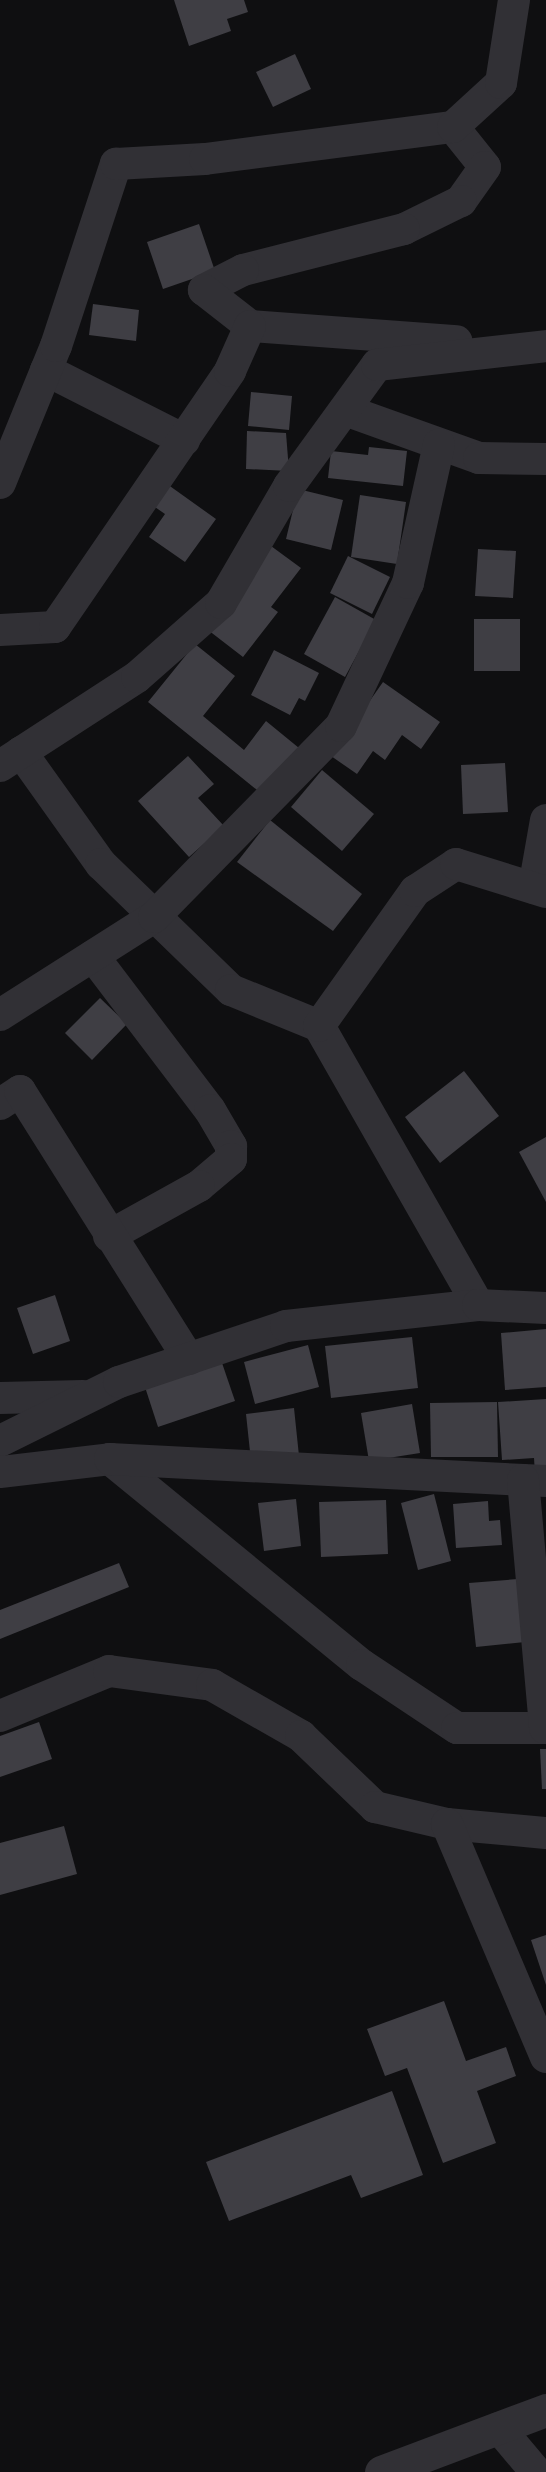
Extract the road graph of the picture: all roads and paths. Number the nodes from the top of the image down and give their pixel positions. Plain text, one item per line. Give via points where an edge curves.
1 (514, 0) edge
2 (453, 127) junction
3 (250, 326) junction
4 (545, 347) edge
5 (46, 370) junction
6 (345, 410) junction
7 (184, 440) junction
8 (439, 444) junction
9 (546, 459) edge
10 (0, 483) edge
11 (0, 630) edge
12 (11, 759) edge
13 (546, 820) edge
14 (540, 890) edge
15 (154, 917) junction
16 (93, 956) junction
17 (0, 1015) edge
18 (319, 1026) junction
19 (0, 1104) edge
20 (109, 1236) junction
21 (478, 1305) junction
22 (546, 1308) edge
23 (189, 1359) junction
24 (93, 1395) junction
25 (0, 1398) edge
26 (0, 1441) edge
27 (110, 1459) junction
28 (0, 1472) edge
29 (535, 1481) edge
30 (0, 1716) edge
31 (545, 1728) edge
32 (447, 1824) junction
33 (546, 1833) edge
34 (546, 2057) edge
35 (546, 2410) edge
36 (499, 2428) junction
37 (381, 2472) edge
38 (536, 2472) edge

1 - 2 street via 501,83
2 - 3 street via 485,166 461,201 404,229 243,270 204,290
2 - 5 street via 205,159 116,164
3 - 4 street
3 - 7 street via 230,371
4 - 6 street via 377,365
5 - 7 street
5 - 10 street
6 - 8 street
6 - 12 street via 289,486 221,603 137,677
7 - 11 street via 56,627
8 - 9 street via 479,458
8 - 15 street via 408,583 341,726
12 - 15 street via 101,864
13 - 14 street
14 - 18 street via 456,864 415,891
15 - 16 street
15 - 18 street via 231,990
16 - 17 street
16 - 20 street via 210,1110 231,1146 231,1159 199,1186
18 - 21 street
19 - 20 street via 20,1091
20 - 23 street
21 - 22 street
21 - 23 street via 286,1326
23 - 24 street
24 - 25 street
24 - 26 street
27 - 28 street
27 - 29 street
27 - 31 street via 362,1665 457,1728
29 - 31 street
30 - 32 street via 109,1671 212,1685 302,1736 375,1807
32 - 33 street
32 - 34 street
35 - 36 street
36 - 37 street
36 - 38 street

